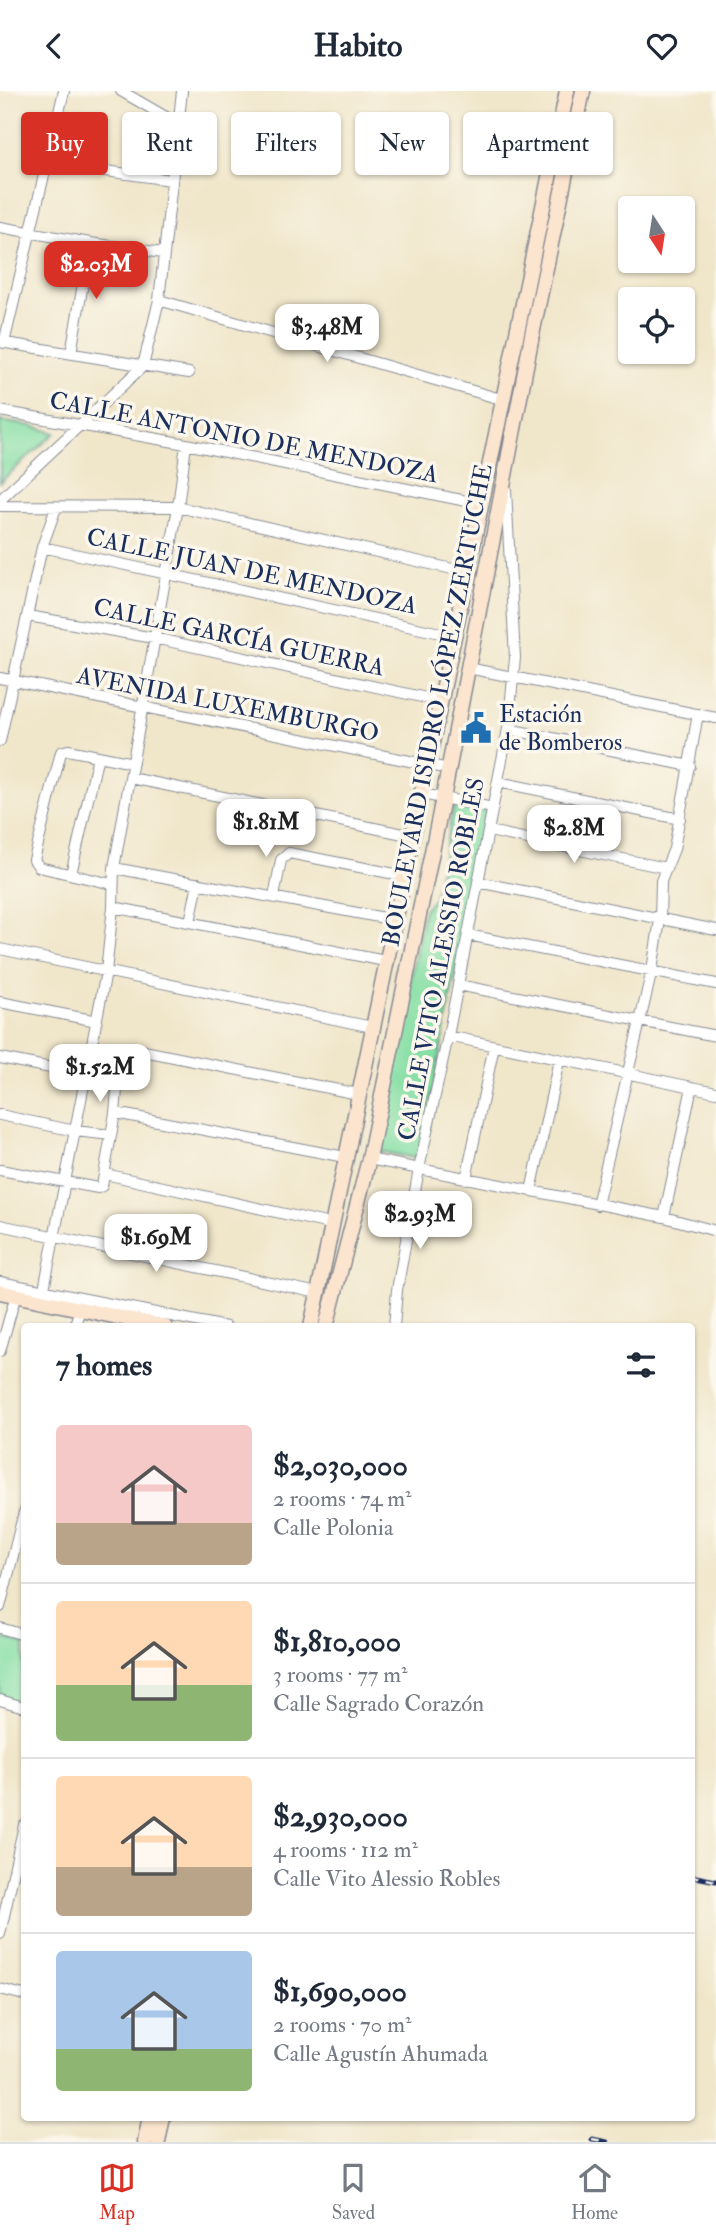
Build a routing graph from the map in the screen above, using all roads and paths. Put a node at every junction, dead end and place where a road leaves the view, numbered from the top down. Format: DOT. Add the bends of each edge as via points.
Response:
graph roads {
  1 [pos="64,91"];
  2 [pos="121,91"];
  3 [pos="182,91"];
  4 [pos="575,92"];
  5 [pos="59,112"];
  6 [pos="157,112"];
  7 [pos="179,112"];
  8 [pos="108,171"];
  9 [pos="45,175"];
  10 [pos="172,175"];
  11 [pos="171,180"];
  12 [pos="0,227"];
  13 [pos="29,232"];
  14 [pos="90,243"];
  15 [pos="536,243"];
  16 [pos="551,247"];
  17 [pos="163,253"];
  18 [pos="159,300"];
  19 [pos="2,343"];
  20 [pos="71,353"];
  21 [pos="143,366"];
  22 [pos="189,373"];
  23 [pos="504,400"];
  24 [pos="0,411"];
  25 [pos="82,425"];
  26 [pos="186,444"];
  27 [pos="506,472"];
  28 [pos="0,500"];
  29 [pos="481,504"];
  30 [pos="0,506"];
  31 [pos="178,507"];
  32 [pos="56,508"];
  33 [pos="42,547"];
  34 [pos="466,572"];
  35 [pos="166,573"];
  36 [pos="28,616"];
  37 [pos="454,636"];
  38 [pos="153,638"];
  39 [pos="468,668"];
  40 [pos="0,678"];
  41 [pos="514,678"];
  42 [pos="12,681"];
  43 [pos="440,701"];
  44 [pos="141,709"];
  45 [pos="698,714"];
  46 [pos="716,718"];
  47 [pos="508,729"];
  48 [pos="0,741"];
  49 [pos="98,756"];
  50 [pos="133,763"];
  51 [pos="427,766"];
  52 [pos="690,766"];
  53 [pos="449,769"];
  54 [pos="131,778"];
  55 [pos="498,782"];
  56 [pos="422,794"];
  57 [pos="443,798"];
  58 [pos="493,808"];
  59 [pos="680,818"];
  60 [pos="489,831"];
  61 [pos="413,836"];
  62 [pos="114,868"];
  63 [pos="666,869"];
  64 [pos="71,874"];
  65 [pos="405,876"];
  66 [pos="478,882"];
  67 [pos="198,883"];
  68 [pos="112,884"];
  69 [pos="274,897"];
  70 [pos="113,907"];
  71 [pos="395,920"];
  72 [pos="660,920"];
  73 [pos="190,922"];
  74 [pos="716,930"];
  75 [pos="468,935"];
  76 [pos="0,949"];
  77 [pos="385,961"];
  78 [pos="652,970"];
  79 [pos="106,972"];
  80 [pos="716,983"];
  81 [pos="458,985"];
  82 [pos="0,1002"];
  83 [pos="97,1021"];
  84 [pos="640,1021"];
  85 [pos="372,1027"];
  86 [pos="448,1036"];
  87 [pos="716,1036"];
  88 [pos="494,1046"];
  89 [pos="0,1058"];
  90 [pos="559,1060"];
  91 [pos="629,1072"];
  92 [pos="85,1075"];
  93 [pos="117,1081"];
  94 [pos="692,1087"];
  95 [pos="716,1092"];
  96 [pos="358,1094"];
  97 [pos="115,1113"];
  98 [pos="0,1115"];
  99 [pos="75,1131"];
  100 [pos="111,1135"];
  101 [pos="345,1157"];
  102 [pos="369,1159"];
  103 [pos="419,1169"];
  104 [pos="0,1170"];
  105 [pos="105,1179"];
  106 [pos="466,1179"];
  107 [pos="65,1183"];
  108 [pos="531,1191"];
  109 [pos="597,1205"];
  110 [pos="664,1217"];
  111 [pos="330,1224"];
  112 [pos="0,1225"];
  113 [pos="716,1231"];
  114 [pos="54,1236"];
  115 [pos="0,1282"];
  116 [pos="44,1289"];
  117 [pos="17,1290"];
  118 [pos="0,1292"];
  119 [pos="318,1293"];
  120 [pos="82,1303"];
  121 [pos="141,1319"];
  122 [pos="75,1323"];
  123 [pos="192,1323"];
  124 [pos="312,1323"];
  125 [pos="327,1323"];
  126 [pos="394,1323"];
  127 [pos="0,1351"];
  128 [pos="21,1524"];
  129 [pos="0,1607"];
  130 [pos="0,1628"];
  131 [pos="21,1634"];
  132 [pos="0,1700"];
  133 [pos="21,1706"];
  134 [pos="21,1839"];
  135 [pos="0,1934"];
  136 [pos="0,1989"];
  137 [pos="21,1994"];
  138 [pos="149,2121"];
  139 [pos="162,2121"];
  140 [pos="145,2142"];
  141 [pos="158,2142"];
  1 -- 5 [label="street"];
  2 -- 6 [label="street"];
  3 -- 7 [label="street"];
  4 -- 15 [label="main road, BOULEVARD ISIDRO LÓPEZ ZERTUCHE"];
  4 -- 16 [label="main road, BOULEVARD ISIDRO LÓPEZ ZERTUCHE"];
  8 -- 11 [label="street"];
  9 -- 13 [label="street"];
  10 -- 11 [label="street"];
  11 -- 17 [label="street"];
  12 -- 13 [label="street"];
  13 -- 14 [label="street"];
  13 -- 19 [label="street"];
  14 -- 17 [label="street"];
  14 -- 20 [label="street"];
  15 -- 16 [label="main road"];
  15 -- 23 [label="main road, BOULEVARD ISIDRO LÓPEZ ZERTUCHE"];
  16 -- 27 [label="main road, BOULEVARD ISIDRO LÓPEZ ZERTUCHE"];
  17 -- 18 [label="street"];
  18 -- 21 [label="street"];
  18 -- 23 [label="street"];
  19 -- 20 [label="street"];
  20 -- 21 [label="street"];
  21 -- 22 [label="street"];
  21 -- 25 [label="street"];
  23 -- 29 [label="main road, BOULEVARD ISIDRO LÓPEZ ZERTUCHE"];
  24 -- 25 [label="street, CALLE ANTONIO DE MENDOZA"];
  25 -- 26 [label="street, CALLE ANTONIO DE MENDOZA"];
  25 -- 28 [label="street"];
  26 -- 29 [label="street, CALLE ANTONIO DE MENDOZA"];
  26 -- 31 [label="street"];
  27 -- 39 [label="main road, BOULEVARD ISIDRO LÓPEZ ZERTUCHE"];
  27 -- 41 [label="street, CALLE VITO ALESSIO ROBLES"];
  29 -- 34 [label="main road, BOULEVARD ISIDRO LÓPEZ ZERTUCHE"];
  30 -- 32 [label="street"];
  31 -- 32 [label="street"];
  31 -- 34 [label="street"];
  31 -- 35 [label="street"];
  32 -- 33 [label="street"];
  33 -- 35 [label="street, CALLE JUAN DE MENDOZA"];
  33 -- 36 [label="street"];
  34 -- 37 [label="main road, BOULEVARD ISIDRO LÓPEZ ZERTUCHE"];
  35 -- 37 [label="street, CALLE JUAN DE MENDOZA"];
  35 -- 38 [label="street"];
  36 -- 38 [label="street, CALLE GARCÍA GUERRA"];
  36 -- 42 [label="street"];
  37 -- 43 [label="main road, BOULEVARD ISIDRO LÓPEZ ZERTUCHE"];
  38 -- 43 [label="street, CALLE GARCÍA GUERRA"];
  38 -- 44 [label="street"];
  39 -- 41 [label="street"];
  39 -- 53 [label="main road, BOULEVARD ISIDRO LÓPEZ ZERTUCHE"];
  40 -- 42 [label="street, AVENIDA LUXEMBURGO"];
  41 -- 45 [label="street"];
  41 -- 47 [label="street, CALLE VITO ALESSIO ROBLES"];
  42 -- 44 [label="street, AVENIDA LUXEMBURGO"];
  42 -- 48 [label="street"];
  43 -- 51 [label="main road, BOULEVARD ISIDRO LÓPEZ ZERTUCHE"];
  44 -- 50 [label="street"];
  44 -- 51 [label="street, AVENIDA LUXEMBURGO"];
  45 -- 46 [label="street"];
  45 -- 52 [label="street"];
  47 -- 52 [label="street"];
  47 -- 55 [label="street, CALLE VITO ALESSIO ROBLES"];
  49 -- 50 [label="street"];
  49 -- 64 [label="street"];
  49 -- 64 [label="street" via="68,750 59,754 34,860 39,867"];
  50 -- 54 [label="street"];
  51 -- 53 [label="street, AVENIDA LUXEMBURGO"];
  51 -- 56 [label="main road, BOULEVARD ISIDRO LÓPEZ ZERTUCHE"];
  52 -- 59 [label="street"];
  53 -- 57 [label="main road, BOULEVARD ISIDRO LÓPEZ ZERTUCHE"];
  54 -- 61 [label="street"];
  54 -- 62 [label="street"];
  55 -- 58 [label="street, CALLE VITO ALESSIO ROBLES"];
  55 -- 59 [label="street"];
  56 -- 57 [label="street"];
  56 -- 61 [label="main road, BOULEVARD ISIDRO LÓPEZ ZERTUCHE"];
  57 -- 58 [label="street"];
  57 -- 102 [label="main road, BOULEVARD ISIDRO LÓPEZ ZERTUCHE"];
  58 -- 60 [label="street, CALLE VITO ALESSIO ROBLES"];
  59 -- 63 [label="street"];
  60 -- 63 [label="street"];
  60 -- 66 [label="street, CALLE VITO ALESSIO ROBLES"];
  61 -- 65 [label="main road, BOULEVARD ISIDRO LÓPEZ ZERTUCHE"];
  62 -- 67 [label="street"];
  62 -- 68 [label="street"];
  63 -- 72 [label="street" via="661,881"];
  64 -- 68 [label="street"];
  65 -- 69 [label="street" via="289,853 281,860"];
  65 -- 71 [label="main road, BOULEVARD ISIDRO LÓPEZ ZERTUCHE"];
  66 -- 72 [label="street"];
  66 -- 75 [label="street, CALLE VITO ALESSIO ROBLES"];
  67 -- 69 [label="street"];
  67 -- 73 [label="street"];
  68 -- 70 [label="street"];
  69 -- 71 [label="street"];
  70 -- 73 [label="street"];
  70 -- 79 [label="street"];
  71 -- 77 [label="main road, BOULEVARD ISIDRO LÓPEZ ZERTUCHE"];
  72 -- 74 [label="street"];
  72 -- 78 [label="street"];
  73 -- 77 [label="street"];
  75 -- 78 [label="street"];
  75 -- 81 [label="street, CALLE VITO ALESSIO ROBLES"];
  76 -- 79 [label="street"];
  77 -- 85 [label="main road, BOULEVARD ISIDRO LÓPEZ ZERTUCHE"];
  78 -- 80 [label="street"];
  78 -- 84 [label="street"];
  79 -- 83 [label="street"];
  79 -- 85 [label="street"];
  81 -- 84 [label="street"];
  81 -- 86 [label="street, CALLE VITO ALESSIO ROBLES"];
  82 -- 83 [label="street"];
  83 -- 92 [label="street"];
  84 -- 87 [label="street"];
  84 -- 91 [label="street"];
  85 -- 96 [label="main road, BOULEVARD ISIDRO LÓPEZ ZERTUCHE"];
  86 -- 88 [label="street"];
  86 -- 103 [label="street, CALLE VITO ALESSIO ROBLES"];
  88 -- 90 [label="street"];
  88 -- 106 [label="street"];
  89 -- 92 [label="street"];
  90 -- 91 [label="street"];
  90 -- 108 [label="street"];
  91 -- 94 [label="street"];
  91 -- 109 [label="street"];
  92 -- 93 [label="street"];
  92 -- 99 [label="street"];
  93 -- 96 [label="street" via="120,1055 129,1048"];
  93 -- 97 [label="street"];
  94 -- 95 [label="street"];
  94 -- 110 [label="street"];
  96 -- 101 [label="main road, BOULEVARD ISIDRO LÓPEZ ZERTUCHE"];
  97 -- 100 [label="street"];
  97 -- 101 [label="street"];
  98 -- 99 [label="street"];
  99 -- 100 [label="street"];
  99 -- 107 [label="street"];
  100 -- 105 [label="street"];
  101 -- 111 [label="main road, BOULEVARD ISIDRO LÓPEZ ZERTUCHE"];
  102 -- 103 [label="street"];
  102 -- 125 [label="main road, BOULEVARD ISIDRO LÓPEZ ZERTUCHE"];
  103 -- 106 [label="street"];
  103 -- 126 [label="street, CALLE VITO ALESSIO ROBLES"];
  104 -- 107 [label="street"];
  105 -- 107 [label="street" via="98,1188"];
  105 -- 111 [label="street"];
  106 -- 108 [label="street"];
  107 -- 114 [label="street"];
  108 -- 109 [label="street"];
  109 -- 110 [label="street"];
  110 -- 113 [label="street"];
  111 -- 119 [label="main road, BOULEVARD ISIDRO LÓPEZ ZERTUCHE"];
  112 -- 114 [label="street"];
  114 -- 116 [label="street"];
  114 -- 119 [label="street"];
  115 -- 117 [label="street"];
  116 -- 117 [label="street"];
  116 -- 120 [label="street"];
  117 -- 118 [label="main road"];
  117 -- 120 [label="main road"];
  117 -- 127 [label="street"];
  119 -- 124 [label="main road, BOULEVARD ISIDRO LÓPEZ ZERTUCHE"];
  120 -- 121 [label="main road"];
  120 -- 122 [label="street"];
  121 -- 123 [label="street"];
  128 -- 129 [label="street"];
  130 -- 131 [label="street"];
  132 -- 133 [label="street"];
  134 -- 135 [label="street"];
  136 -- 137 [label="street"];
  138 -- 140 [label="main road"];
  139 -- 141 [label="main road"];
}
